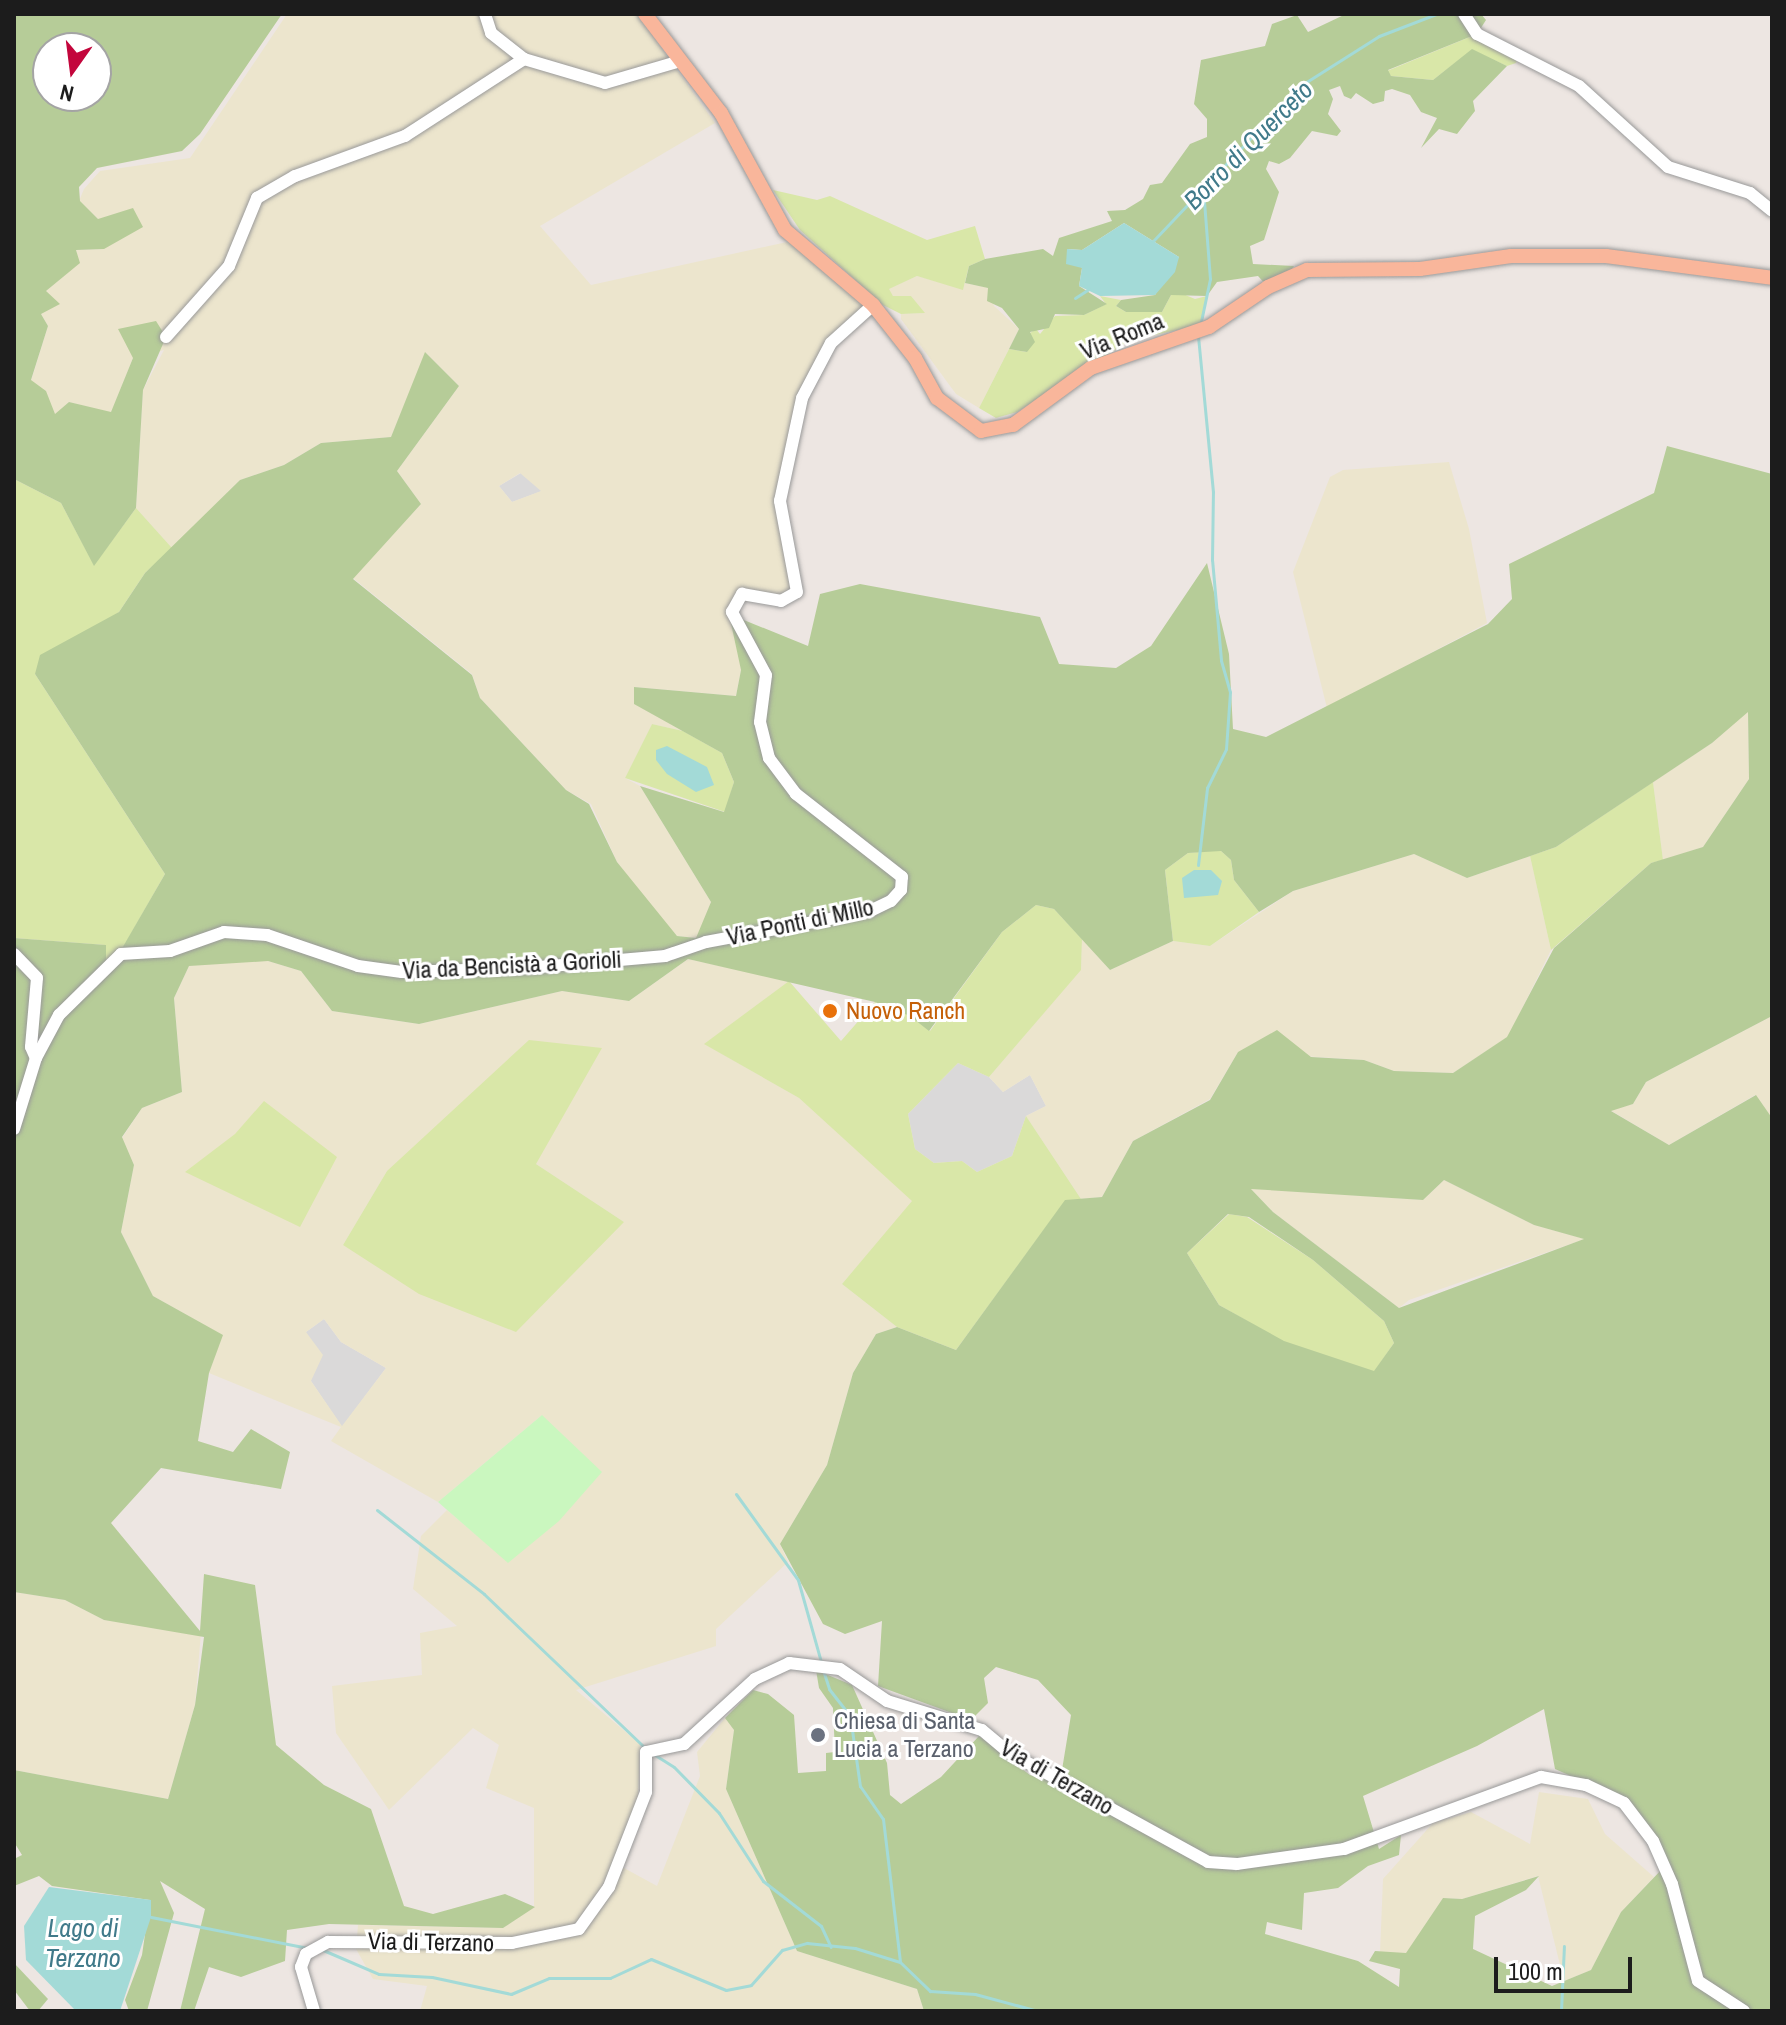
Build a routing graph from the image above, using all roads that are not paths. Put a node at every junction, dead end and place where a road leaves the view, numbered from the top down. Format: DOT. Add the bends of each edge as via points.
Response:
graph roads {
  1 [pos="485,14"];
  2 [pos="645,14"];
  3 [pos="1464,14"];
  4 [pos="524,59"];
  5 [pos="677,62"];
  6 [pos="1772,211"];
  7 [pos="1772,278"];
  8 [pos="873,305"];
  9 [pos="166,337"];
  10 [pos="14,954"];
  11 [pos="665,956"];
  12 [pos="36,1058"];
  13 [pos="14,1129"];
  14 [pos="314,2011"];
  15 [pos="1744,2011"];
  1 -- 4 [label="street" via="491,33"];
  2 -- 5 [label="main road, Via Roma"];
  3 -- 6 [label="street" via="1477,34 1579,86 1668,167 1750,193"];
  4 -- 5 [label="street" via="605,83"];
  4 -- 9 [label="street" via="405,136 295,176 257,198 229,266"];
  5 -- 8 [label="main road, Via Roma" via="721,113 785,230"];
  7 -- 8 [label="main road, Via Roma" via="1606,256 1511,256 1420,269 1337,267 1287,276 1209,327 1091,368 1013,425 981,431 937,398 915,358"];
  8 -- 11 [label="street, Via Ponti di Millo" via="831,343 802,398 780,501 797,592 781,601 742,594 732,612 756,648 766,675 760,722 769,758 796,794 890,865 902,877 901,890 868,912 706,942"];
  10 -- 12 [label="street, Via da Bencistà a Gorioli" via="37,978 31,1047"];
  11 -- 12 [label="street, Via da Bencistà a Gorioli" via="402,972 358,966 297,942 224,932 170,951 114,957 59,1015"];
  12 -- 13 [label="street, Via da Bencistà a Gorioli"];
  14 -- 15 [label="street, Via di Terzano" via="301,1967 306,1954 328,1942 512,1943 579,1929 609,1887 646,1792 646,1752 684,1744 755,1679 789,1663 840,1669 887,1701 982,1730 1008,1752 1208,1862 1237,1864 1344,1849 1541,1777 1586,1785 1624,1803 1653,1841 1672,1884 1698,1981"];
}
